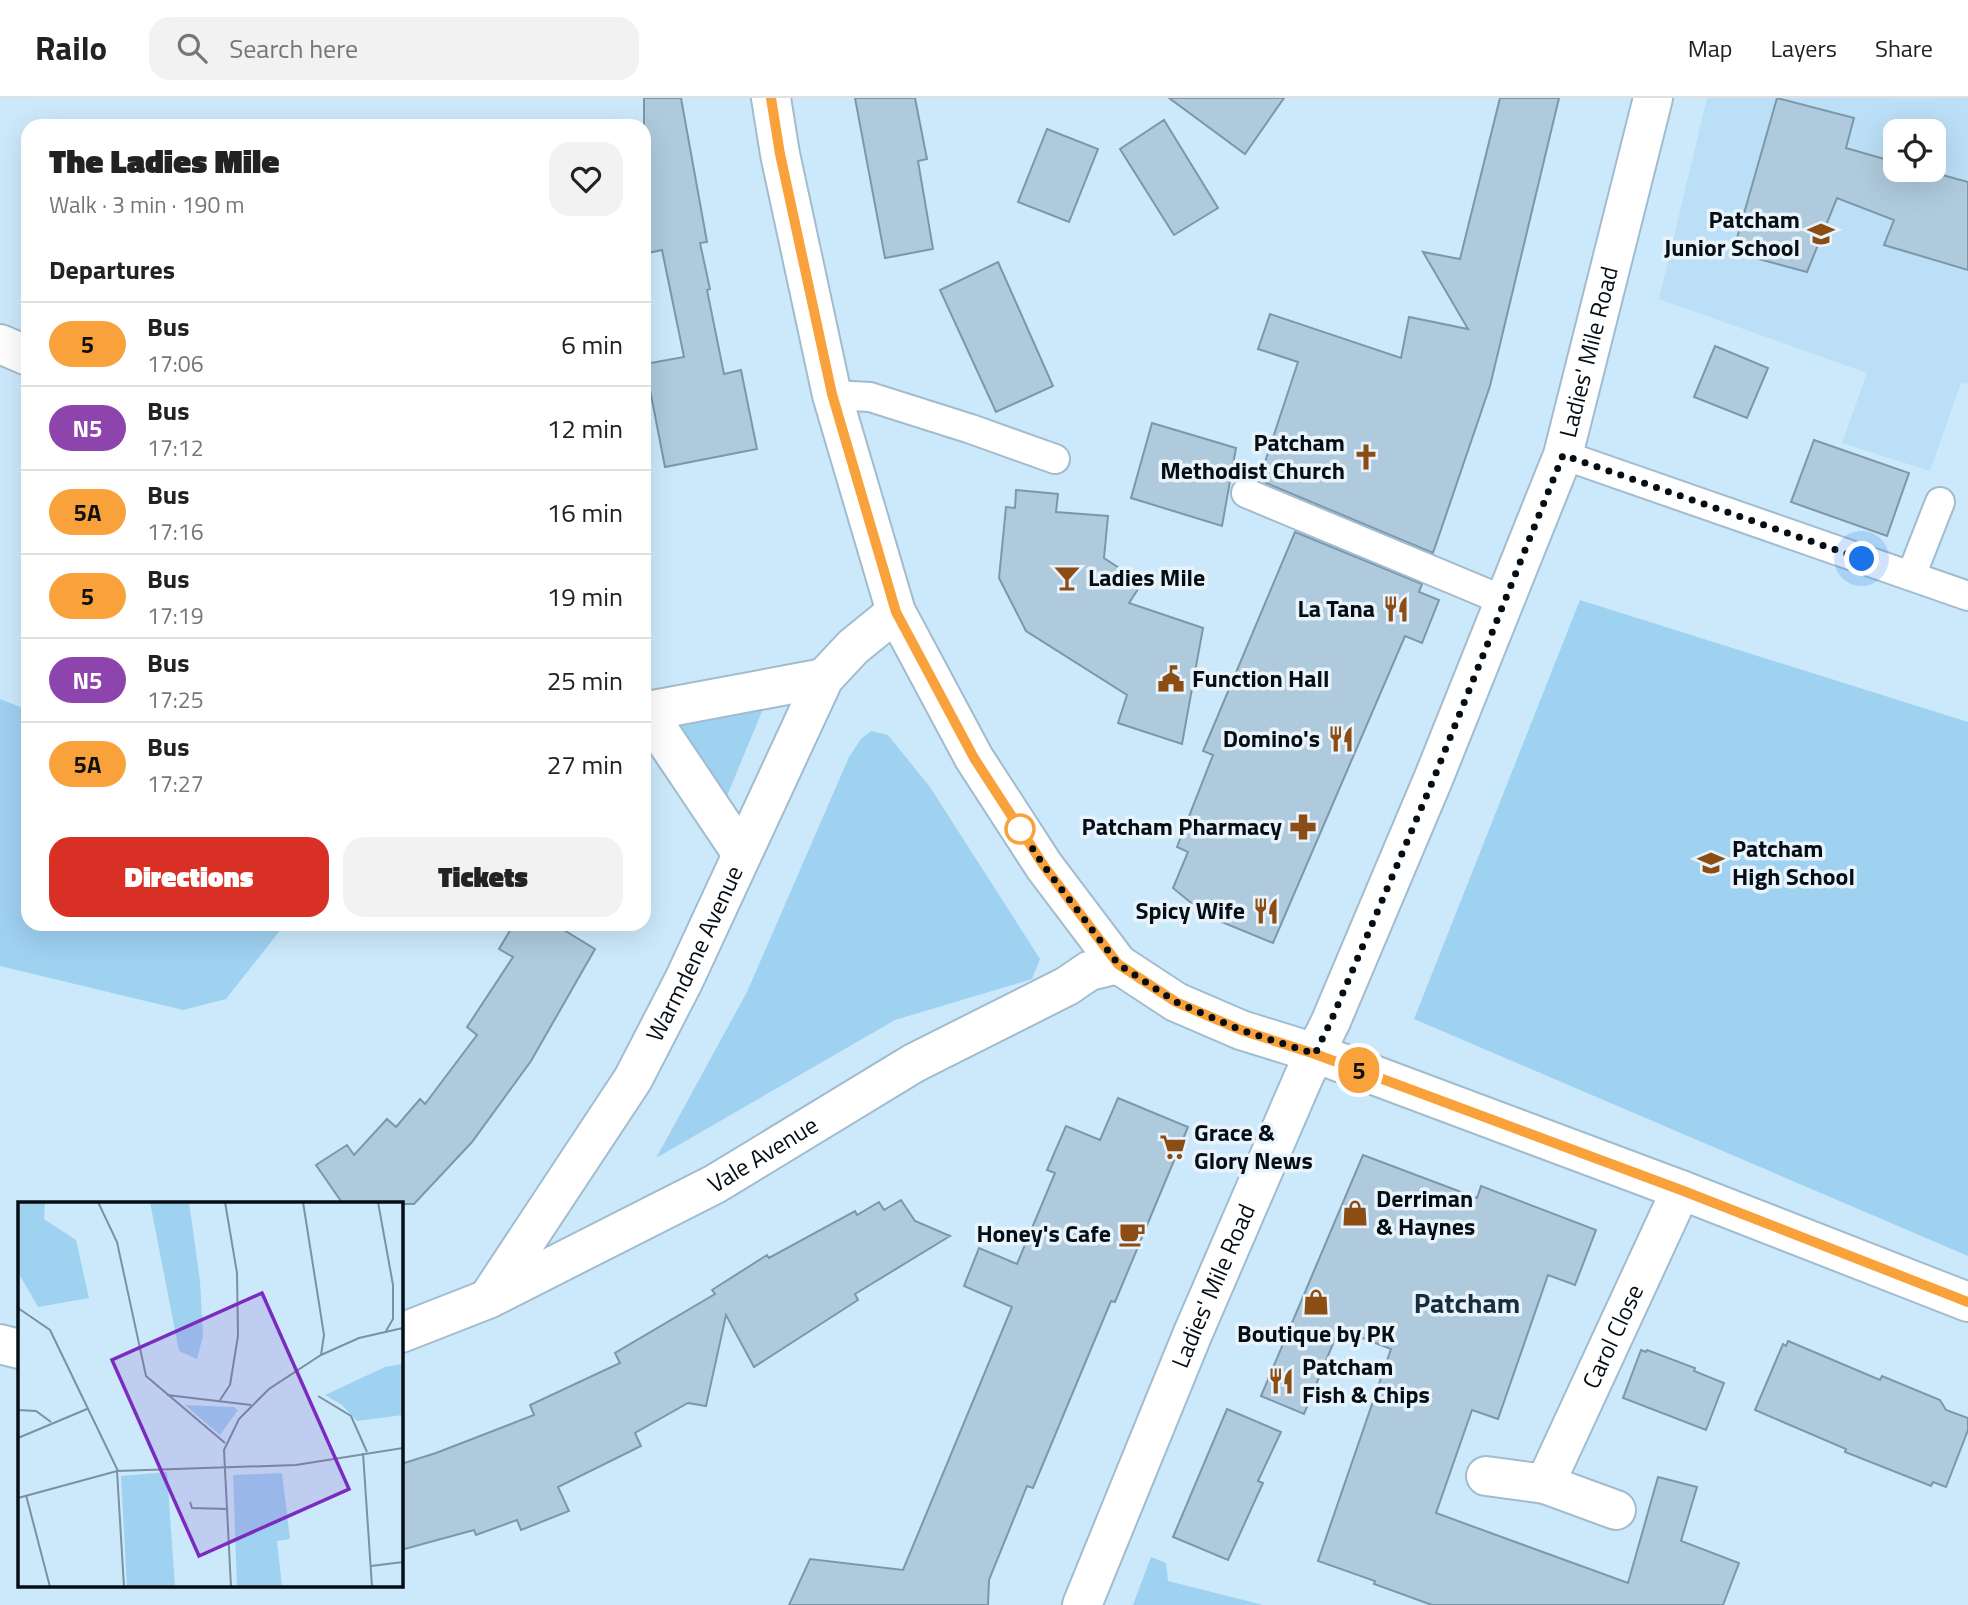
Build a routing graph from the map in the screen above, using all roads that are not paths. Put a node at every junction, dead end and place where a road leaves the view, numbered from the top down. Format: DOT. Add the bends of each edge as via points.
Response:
graph roads {
  1 [pos="771,98"];
  2 [pos="1653,98"];
  3 [pos="0,344"];
  4 [pos="21,353"];
  5 [pos="832,394"];
  6 [pos="1563,455"];
  7 [pos="1055,459"];
  8 [pos="1246,493"];
  9 [pos="1940,502"];
  10 [pos="1911,576"];
  11 [pos="1968,596"];
  12 [pos="1505,601"];
  13 [pos="896,612"];
  14 [pos="824,678"];
  15 [pos="651,708"];
  16 [pos="651,717"];
  17 [pos="742,854"];
  18 [pos="1118,964"];
  19 [pos="1315,1054"];
  20 [pos="1681,1190"];
  21 [pos="488,1298"];
  22 [pos="1968,1302"];
  23 [pos="402,1333"];
  24 [pos="0,1345"];
  25 [pos="18,1349"];
  26 [pos="1486,1476"];
  27 [pos="1545,1484"];
  28 [pos="1616,1510"];
  29 [pos="1082,1605"];
  1 -- 5 [label="street"];
  2 -- 6 [label="street, Ladies' Mile Road"];
  3 -- 4 [label="street"];
  5 -- 7 [label="lane" via="870,397"];
  5 -- 13 [label="street"];
  6 -- 10 [label="lane"];
  6 -- 12 [label="street, Ladies' Mile Road"];
  8 -- 12 [label="lane"];
  9 -- 10 [label="lane"];
  10 -- 11 [label="lane"];
  12 -- 19 [label="street, Ladies' Mile Road"];
  13 -- 14 [label="street, Warmdene Avenue"];
  13 -- 18 [label="street" via="974,758 1044,866"];
  14 -- 15 [label="street"];
  14 -- 17 [label="street, Warmdene Avenue"];
  16 -- 17 [label="street"];
  17 -- 21 [label="street, Warmdene Avenue" via="633,1080"];
  18 -- 19 [label="street" via="1176,1002"];
  18 -- 21 [label="street, Vale Avenue" via="1089,971 914,1063 715,1184"];
  19 -- 20 [label="street"];
  19 -- 29 [label="street, Ladies' Mile Road" via="1193,1333"];
  20 -- 22 [label="street"];
  20 -- 27 [label="street, Carol Close"];
  21 -- 23 [label="street, Vale Avenue"];
  24 -- 25 [label="street"];
  26 -- 27 [label="street"];
  27 -- 28 [label="street"];
}
